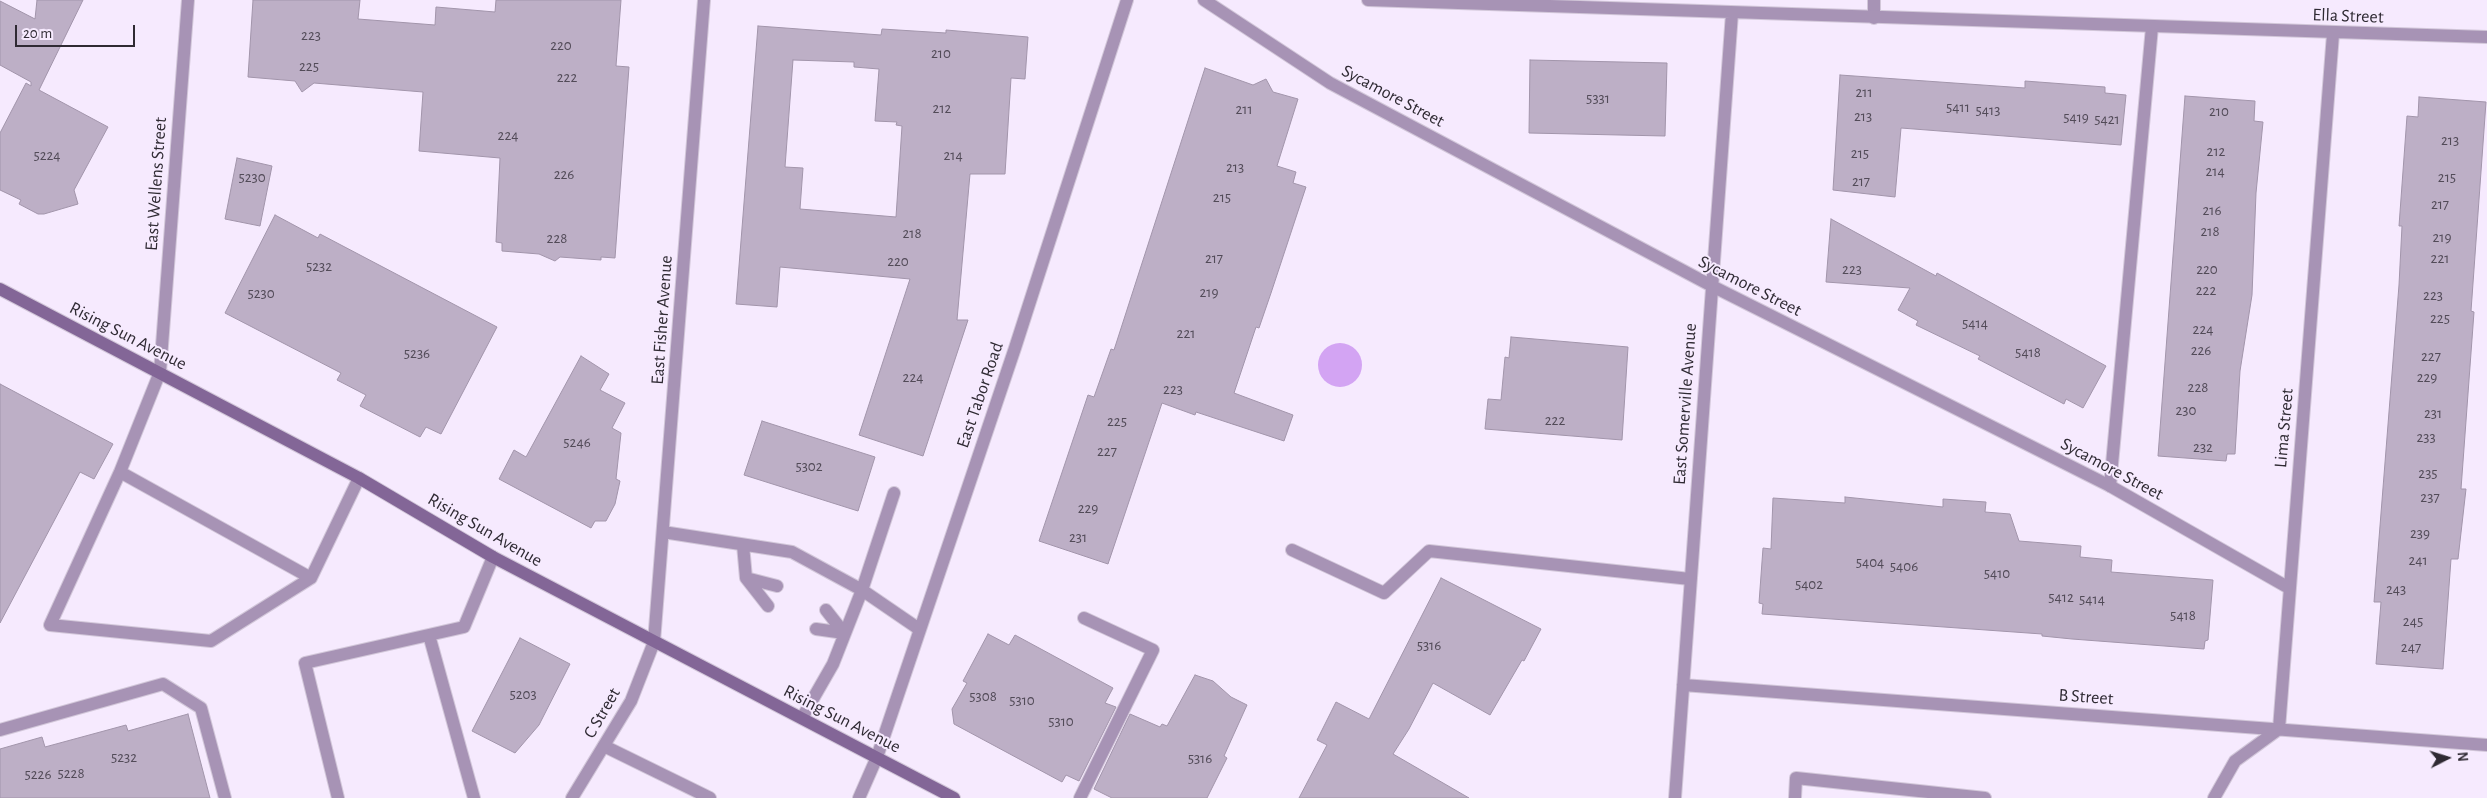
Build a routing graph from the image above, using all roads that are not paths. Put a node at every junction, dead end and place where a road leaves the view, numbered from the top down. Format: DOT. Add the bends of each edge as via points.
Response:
graph roads {
  1 [pos="188,0"];
  2 [pos="704,0"];
  3 [pos="1127,0"];
  4 [pos="1204,0"];
  5 [pos="1368,0"];
  6 [pos="1874,0"];
  7 [pos="1732,13"];
  8 [pos="1874,18"];
  9 [pos="2152,27"];
  10 [pos="2333,34"];
  11 [pos="2487,37"];
  12 [pos="1712,286"];
  13 [pos="0,289"];
  14 [pos="160,372"];
  15 [pos="120,472"];
  16 [pos="359,478"];
  17 [pos="2110,486"];
  18 [pos="894,493"];
  19 [pos="663,532"];
  20 [pos="743,544"];
  21 [pos="1292,550"];
  22 [pos="493,557"];
  23 [pos="311,578"];
  24 [pos="746,578"];
  25 [pos="1690,578"];
  26 [pos="777,586"];
  27 [pos="2289,588"];
  28 [pos="862,590"];
  29 [pos="768,606"];
  30 [pos="826,610"];
  31 [pos="1084,618"];
  32 [pos="816,629"];
  33 [pos="919,630"];
  34 [pos="844,633"];
  35 [pos="429,635"];
  36 [pos="654,642"];
  37 [pos="1683,685"];
  38 [pos="802,718"];
  39 [pos="2279,729"];
  40 [pos="0,730"];
  41 [pos="2487,745"];
  42 [pos="604,746"];
  43 [pos="877,757"];
  44 [pos="225,798"];
  45 [pos="338,798"];
  46 [pos="474,798"];
  47 [pos="572,798"];
  48 [pos="710,798"];
  49 [pos="859,798"];
  50 [pos="954,798"];
  51 [pos="1080,798"];
  52 [pos="1675,798"];
  53 [pos="1795,798"];
  54 [pos="1985,798"];
  55 [pos="2214,798"];
  1 -- 14 [label="street, East Wellens Street"];
  2 -- 19 [label="street, East Fisher Avenue"];
  3 -- 33 [label="street, East Tabor Road" via="1015,348"];
  4 -- 12 [label="street, Sycamore Street" via="1330,83"];
  5 -- 7 [label="street, Ella Street"];
  6 -- 8 [label="street"];
  7 -- 8 [label="street, Ella Street"];
  7 -- 12 [label="street, East Somerville Avenue"];
  8 -- 9 [label="street, Ella Street"];
  9 -- 10 [label="street, Ella Street"];
  9 -- 17 [label="street"];
  10 -- 11 [label="street, Ella Street"];
  10 -- 27 [label="street, Lima Street"];
  12 -- 17 [label="street, Sycamore Street"];
  12 -- 25 [label="street, East Somerville Avenue"];
  13 -- 14 [label="main road, Rising Sun Avenue"];
  14 -- 15 [label="street, East Wellens Street"];
  14 -- 16 [label="main road, Rising Sun Avenue"];
  15 -- 23 [label="street"];
  15 -- 23 [label="street, East Wellens Street" via="50,625 211,641"];
  16 -- 22 [label="main road, Rising Sun Avenue"];
  16 -- 23 [label="street"];
  17 -- 27 [label="street, Sycamore Street"];
  18 -- 28 [label="street"];
  19 -- 20 [label="street"];
  19 -- 36 [label="street, East Fisher Avenue"];
  20 -- 24 [label="street"];
  20 -- 28 [label="street" via="792,552"];
  21 -- 25 [label="street" via="1384,594 1429,551"];
  22 -- 35 [label="street" via="464,627"];
  22 -- 36 [label="main road, Rising Sun Avenue"];
  24 -- 26 [label="street"];
  24 -- 29 [label="street"];
  25 -- 37 [label="street, East Somerville Avenue"];
  27 -- 39 [label="street, Lima Street"];
  28 -- 33 [label="street"];
  28 -- 34 [label="street"];
  30 -- 34 [label="street"];
  31 -- 51 [label="street" via="1153,650"];
  32 -- 34 [label="street"];
  33 -- 43 [label="street, East Tabor Road"];
  34 -- 38 [label="street" via="833,664"];
  35 -- 45 [label="street" via="304,663"];
  35 -- 46 [label="street"];
  36 -- 38 [label="main road, Rising Sun Avenue"];
  36 -- 42 [label="street, C Street" via="631,700"];
  37 -- 39 [label="street, B Street"];
  37 -- 52 [label="street, East Somerville Avenue"];
  38 -- 43 [label="main road, Rising Sun Avenue"];
  39 -- 41 [label="street, B Street"];
  39 -- 55 [label="street" via="2235,761"];
  40 -- 44 [label="street" via="163,684 201,708"];
  42 -- 47 [label="street, C Street"];
  42 -- 48 [label="street"];
  43 -- 49 [label="street, East Tabor Road"];
  43 -- 50 [label="main road, Rising Sun Avenue"];
  53 -- 54 [label="street" via="1796,778"];
}
